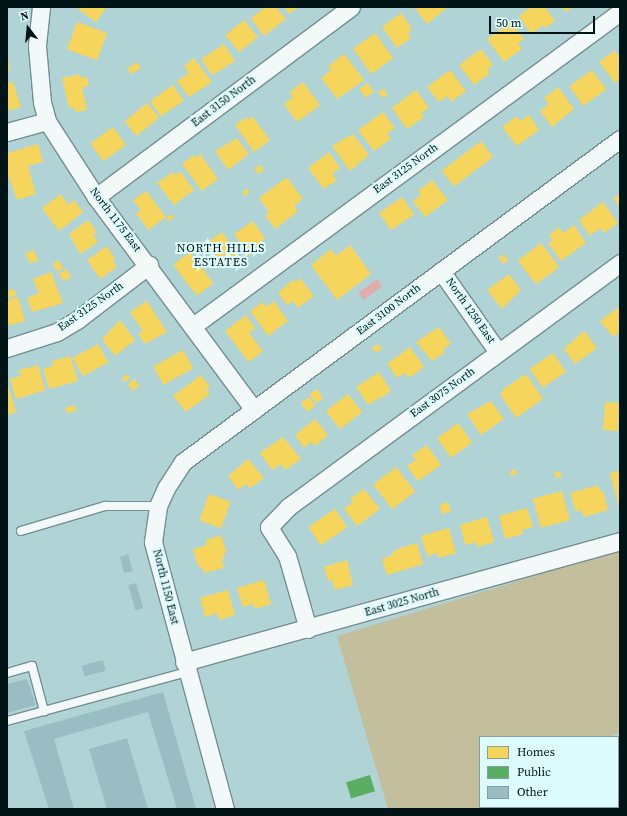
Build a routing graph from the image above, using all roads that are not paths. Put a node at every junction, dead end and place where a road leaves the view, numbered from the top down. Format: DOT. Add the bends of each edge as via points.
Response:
graph roads {
  1 [pos="41,7"];
  2 [pos="351,7"];
  3 [pos="620,12"];
  4 [pos="47,121"];
  5 [pos="7,132"];
  6 [pos="620,139"];
  7 [pos="96,197"];
  8 [pos="620,263"];
  9 [pos="149,265"];
  10 [pos="442,270"];
  11 [pos="193,326"];
  12 [pos="7,348"];
  13 [pos="498,352"];
  14 [pos="254,410"];
  15 [pos="166,488"];
  16 [pos="158,506"];
  17 [pos="21,531"];
  18 [pos="620,541"];
  19 [pos="308,630"];
  20 [pos="185,667"];
  21 [pos="7,673"];
  22 [pos="44,711"];
  23 [pos="7,721"];
  24 [pos="225,809"];
  1 -- 4 [label="street, North 1175 East" via="37,46 42,102"];
  2 -- 7 [label="street, East 3150 North"];
  3 -- 11 [label="street, East 3125 North"];
  4 -- 5 [label="street"];
  4 -- 7 [label="street, North 1175 East"];
  6 -- 10 [label="street, East 3100 North"];
  7 -- 9 [label="street, North 1175 East"];
  8 -- 13 [label="street, East 3075 North"];
  9 -- 11 [label="street, North 1175 East"];
  9 -- 12 [label="street, East 3125 North" via="57,332"];
  10 -- 13 [label="street, North 1250 East"];
  10 -- 14 [label="street, East 3100 North"];
  11 -- 14 [label="street, North 1175 East"];
  13 -- 19 [label="street, East 3075 North" via="288,507 269,528 286,556"];
  14 -- 15 [label="street, East 3100 North" via="183,462"];
  15 -- 16 [label="street, North 1150 East"];
  16 -- 17 [label="lane" via="105,506"];
  16 -- 20 [label="street, North 1150 East" via="153,542"];
  18 -- 19 [label="street, East 3025 North"];
  19 -- 20 [label="street, East 3025 North"];
  20 -- 22 [label="lane"];
  20 -- 24 [label="street, North 1150 East"];
  21 -- 22 [label="lane" via="32,666"];
  22 -- 23 [label="lane"];
}
